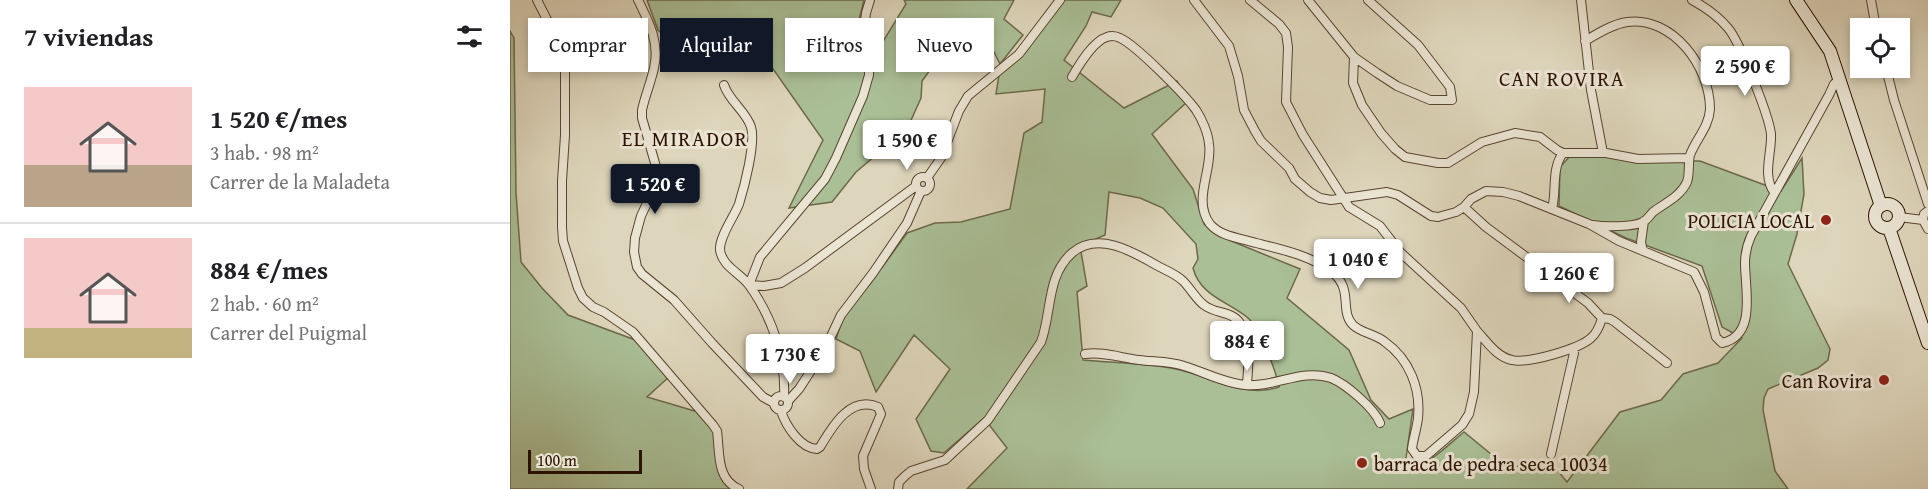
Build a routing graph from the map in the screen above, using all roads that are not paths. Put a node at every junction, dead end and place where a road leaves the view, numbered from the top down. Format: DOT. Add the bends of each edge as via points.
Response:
graph roads {
  1 [pos="537,0"];
  2 [pos="638,0"];
  3 [pos="870,0"];
  4 [pos="1060,0"];
  5 [pos="1194,0"];
  6 [pos="1250,0"];
  7 [pos="1308,0"];
  8 [pos="1368,0"];
  9 [pos="1581,0"];
  10 [pos="1692,0"];
  11 [pos="1797,0"];
  12 [pos="1871,0"];
  13 [pos="1874,18"];
  14 [pos="1585,41"];
  15 [pos="1354,57"];
  16 [pos="1072,77"];
  17 [pos="1840,78"];
  18 [pos="1888,78"];
  19 [pos="724,85"];
  20 [pos="1845,91"];
  21 [pos="1829,95"];
  22 [pos="1563,153"];
  23 [pos="1603,153"];
  24 [pos="1689,158"];
  25 [pos="919,189"];
  26 [pos="1774,192"];
  27 [pos="1343,199"];
  28 [pos="1928,204"];
  29 [pos="1881,206"];
  30 [pos="1464,207"];
  31 [pos="1552,209"];
  32 [pos="1928,211"];
  33 [pos="1899,217"];
  34 [pos="1923,220"];
  35 [pos="1644,221"];
  36 [pos="1589,224"];
  37 [pos="1889,228"];
  38 [pos="1928,229"];
  39 [pos="1643,251"];
  40 [pos="749,285"];
  41 [pos="1602,318"];
  42 [pos="1477,331"];
  43 [pos="1928,343"];
  44 [pos="1573,348"];
  45 [pos="1085,354"];
  46 [pos="1667,363"];
  47 [pos="1247,385"];
  48 [pos="786,399"];
  49 [pos="774,403"];
  50 [pos="781,411"];
  51 [pos="1380,423"];
  52 [pos="1551,454"];
  53 [pos="739,489"];
  54 [pos="871,489"];
  55 [pos="898,489"];
  1 -- 53 [label="street" via="565,55 562,227 578,288 593,307 633,332 713,425 723,475 731,486"];
  2 -- 49 [label="street" via="656,44 642,118 657,170 655,186 635,238 637,267 674,300 763,397"];
  3 -- 40 [label="street" via="864,28 869,75 836,158 825,179 760,257"];
  4 -- 25 [label="street" via="1019,54 968,96 941,158 927,178 929,187"];
  5 -- 27 [label="street" via="1229,46 1244,110 1261,141 1310,192 1320,198"];
  6 -- 27 [label="street" via="1286,33 1286,102"];
  7 -- 15 [label="street"];
  8 -- 15 [label="street" via="1418,45 1450,87 1452,100 1430,100 1397,86"];
  9 -- 14 [label="street"];
  10 -- 26 [label="street" via="1729,28 1745,60 1769,123 1769,178"];
  11 -- 17 [label="street" via="1827,46"];
  12 -- 13 [label="street"];
  14 -- 23 [label="street"];
  14 -- 24 [label="street" via="1620,24 1636,22 1668,31 1688,48 1700,68 1710,109 1704,131"];
  15 -- 22 [label="street" via="1353,83 1362,105 1381,133 1405,157 1448,163 1482,142 1515,133 1540,137"];
  16 -- 42 [label="street" via="1098,42 1117,36 1131,44 1177,89 1196,111 1209,145 1203,201 1211,224 1234,238 1319,264 1343,283 1352,324 1387,343 1411,373 1418,405 1412,449 1417,456 1428,454 1469,414"];
  17 -- 20 [label="street"];
  17 -- 21 [label="street"];
  18 -- 28 [label="street"];
  19 -- 40 [label="street" via="746,116 752,134 739,204 720,249 726,263"];
  20 -- 21 [label="street"];
  20 -- 29 [label="street"];
  21 -- 26 [label="street"];
  22 -- 23 [label="street"];
  22 -- 31 [label="street" via="1555,172"];
  23 -- 24 [label="street" via="1638,159"];
  24 -- 35 [label="street" via="1690,170 1681,192"];
  25 -- 40 [label="street" via="781,283"];
  25 -- 48 [label="street" via="907,223 841,315 799,389"];
  26 -- 39 [label="street" via="1746,250 1747,307 1743,326 1734,339 1722,343 1716,337 1704,292 1694,272"];
  27 -- 30 [label="street" via="1393,193 1438,218"];
  27 -- 42 [label="street" via="1348,207 1380,226 1400,252 1461,308"];
  29 -- 33 [label="street" via="1896,208"];
  29 -- 37 [label="street" via="1875,219 1879,226"];
  30 -- 31 [label="street" via="1486,191 1494,191"];
  30 -- 41 [label="street" via="1574,291"];
  31 -- 36 [label="street"];
  32 -- 34 [label="street"];
  33 -- 34 [label="street"];
  33 -- 37 [label="street"];
  34 -- 38 [label="street"];
  35 -- 36 [label="street"];
  35 -- 39 [label="street"];
  36 -- 39 [label="street"];
  37 -- 43 [label="street"];
  40 -- 48 [label="street" via="772,325"];
  41 -- 44 [label="street" via="1595,335"];
  41 -- 46 [label="street" via="1615,322"];
  42 -- 44 [label="street" via="1502,356 1514,361"];
  44 -- 52 [label="street"];
  45 -- 47 [label="street" via="1167,362"];
  47 -- 51 [label="street" via="1322,375 1341,384 1368,406"];
  47 -- 55 [label="street" via="1246,338 1236,318 1205,306 1181,280 1122,246 1092,244 1072,253 1060,267 1041,342 988,420 945,460 911,471 899,482"];
  48 -- 49 [label="street" via="777,397"];
  48 -- 50 [label="street" via="788,407"];
  49 -- 50 [label="street"];
  50 -- 54 [label="street" via="784,421 806,447 817,449 840,417 852,408 872,404 879,407 881,414 862,462"];
}
